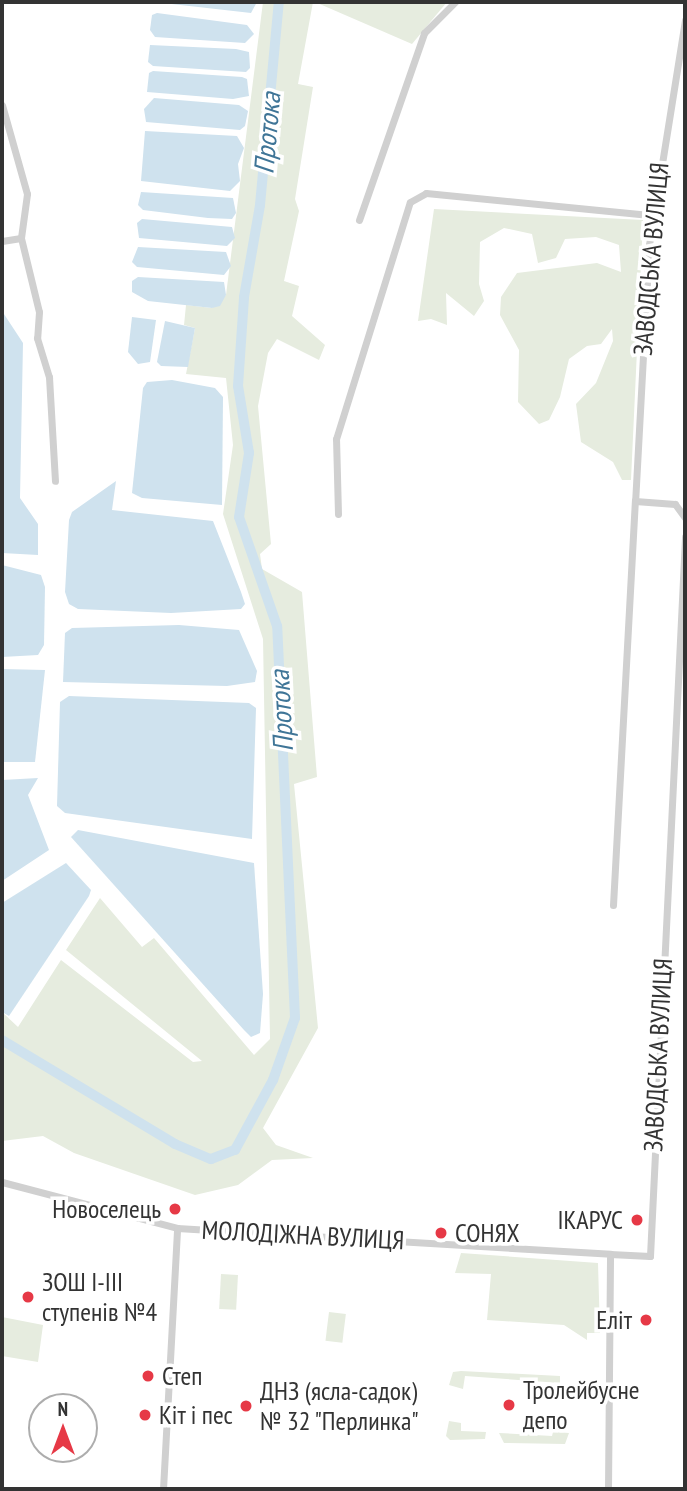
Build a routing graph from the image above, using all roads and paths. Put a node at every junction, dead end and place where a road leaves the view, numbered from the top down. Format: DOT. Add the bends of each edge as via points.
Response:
graph roads {
  1 [pos="455,2"];
  2 [pos="685,20"];
  3 [pos="2,105"];
  4 [pos="652,215"];
  5 [pos="359,220"];
  6 [pos="21,238"];
  7 [pos="2,241"];
  8 [pos="55,481"];
  9 [pos="635,501"];
  10 [pos="338,514"];
  11 [pos="685,518"];
  12 [pos="685,537"];
  13 [pos="613,905"];
  14 [pos="2,1182"];
  15 [pos="177,1228"];
  16 [pos="610,1254"];
  17 [pos="163,1489"];
  18 [pos="608,1489"];
  1 -- 5 [label="street" via="424,33"];
  2 -- 4 [label="street, ЗАВОДСЬКА ВУЛИЦЯ"];
  3 -- 6 [label="street" via="27,194"];
  4 -- 9 [label="street, ЗАВОДСЬКА ВУЛИЦЯ"];
  4 -- 10 [label="street" via="426,193 410,202 336,439"];
  6 -- 7 [label="street"];
  6 -- 8 [label="street" via="39,312 37,338 49,377"];
  9 -- 11 [label="street" via="675,504"];
  9 -- 13 [label="street, ЗАВОДСЬКА ВУЛИЦЯ"];
  12 -- 16 [label="street, ЗАВОДСЬКА ВУЛИЦЯ" via="650,1256"];
  14 -- 15 [label="street, МОЛОДІЖНА ВУЛИЦЯ"];
  15 -- 16 [label="street, МОЛОДІЖНА ВУЛИЦЯ"];
  15 -- 17 [label="street"];
  16 -- 18 [label="street"];
}
